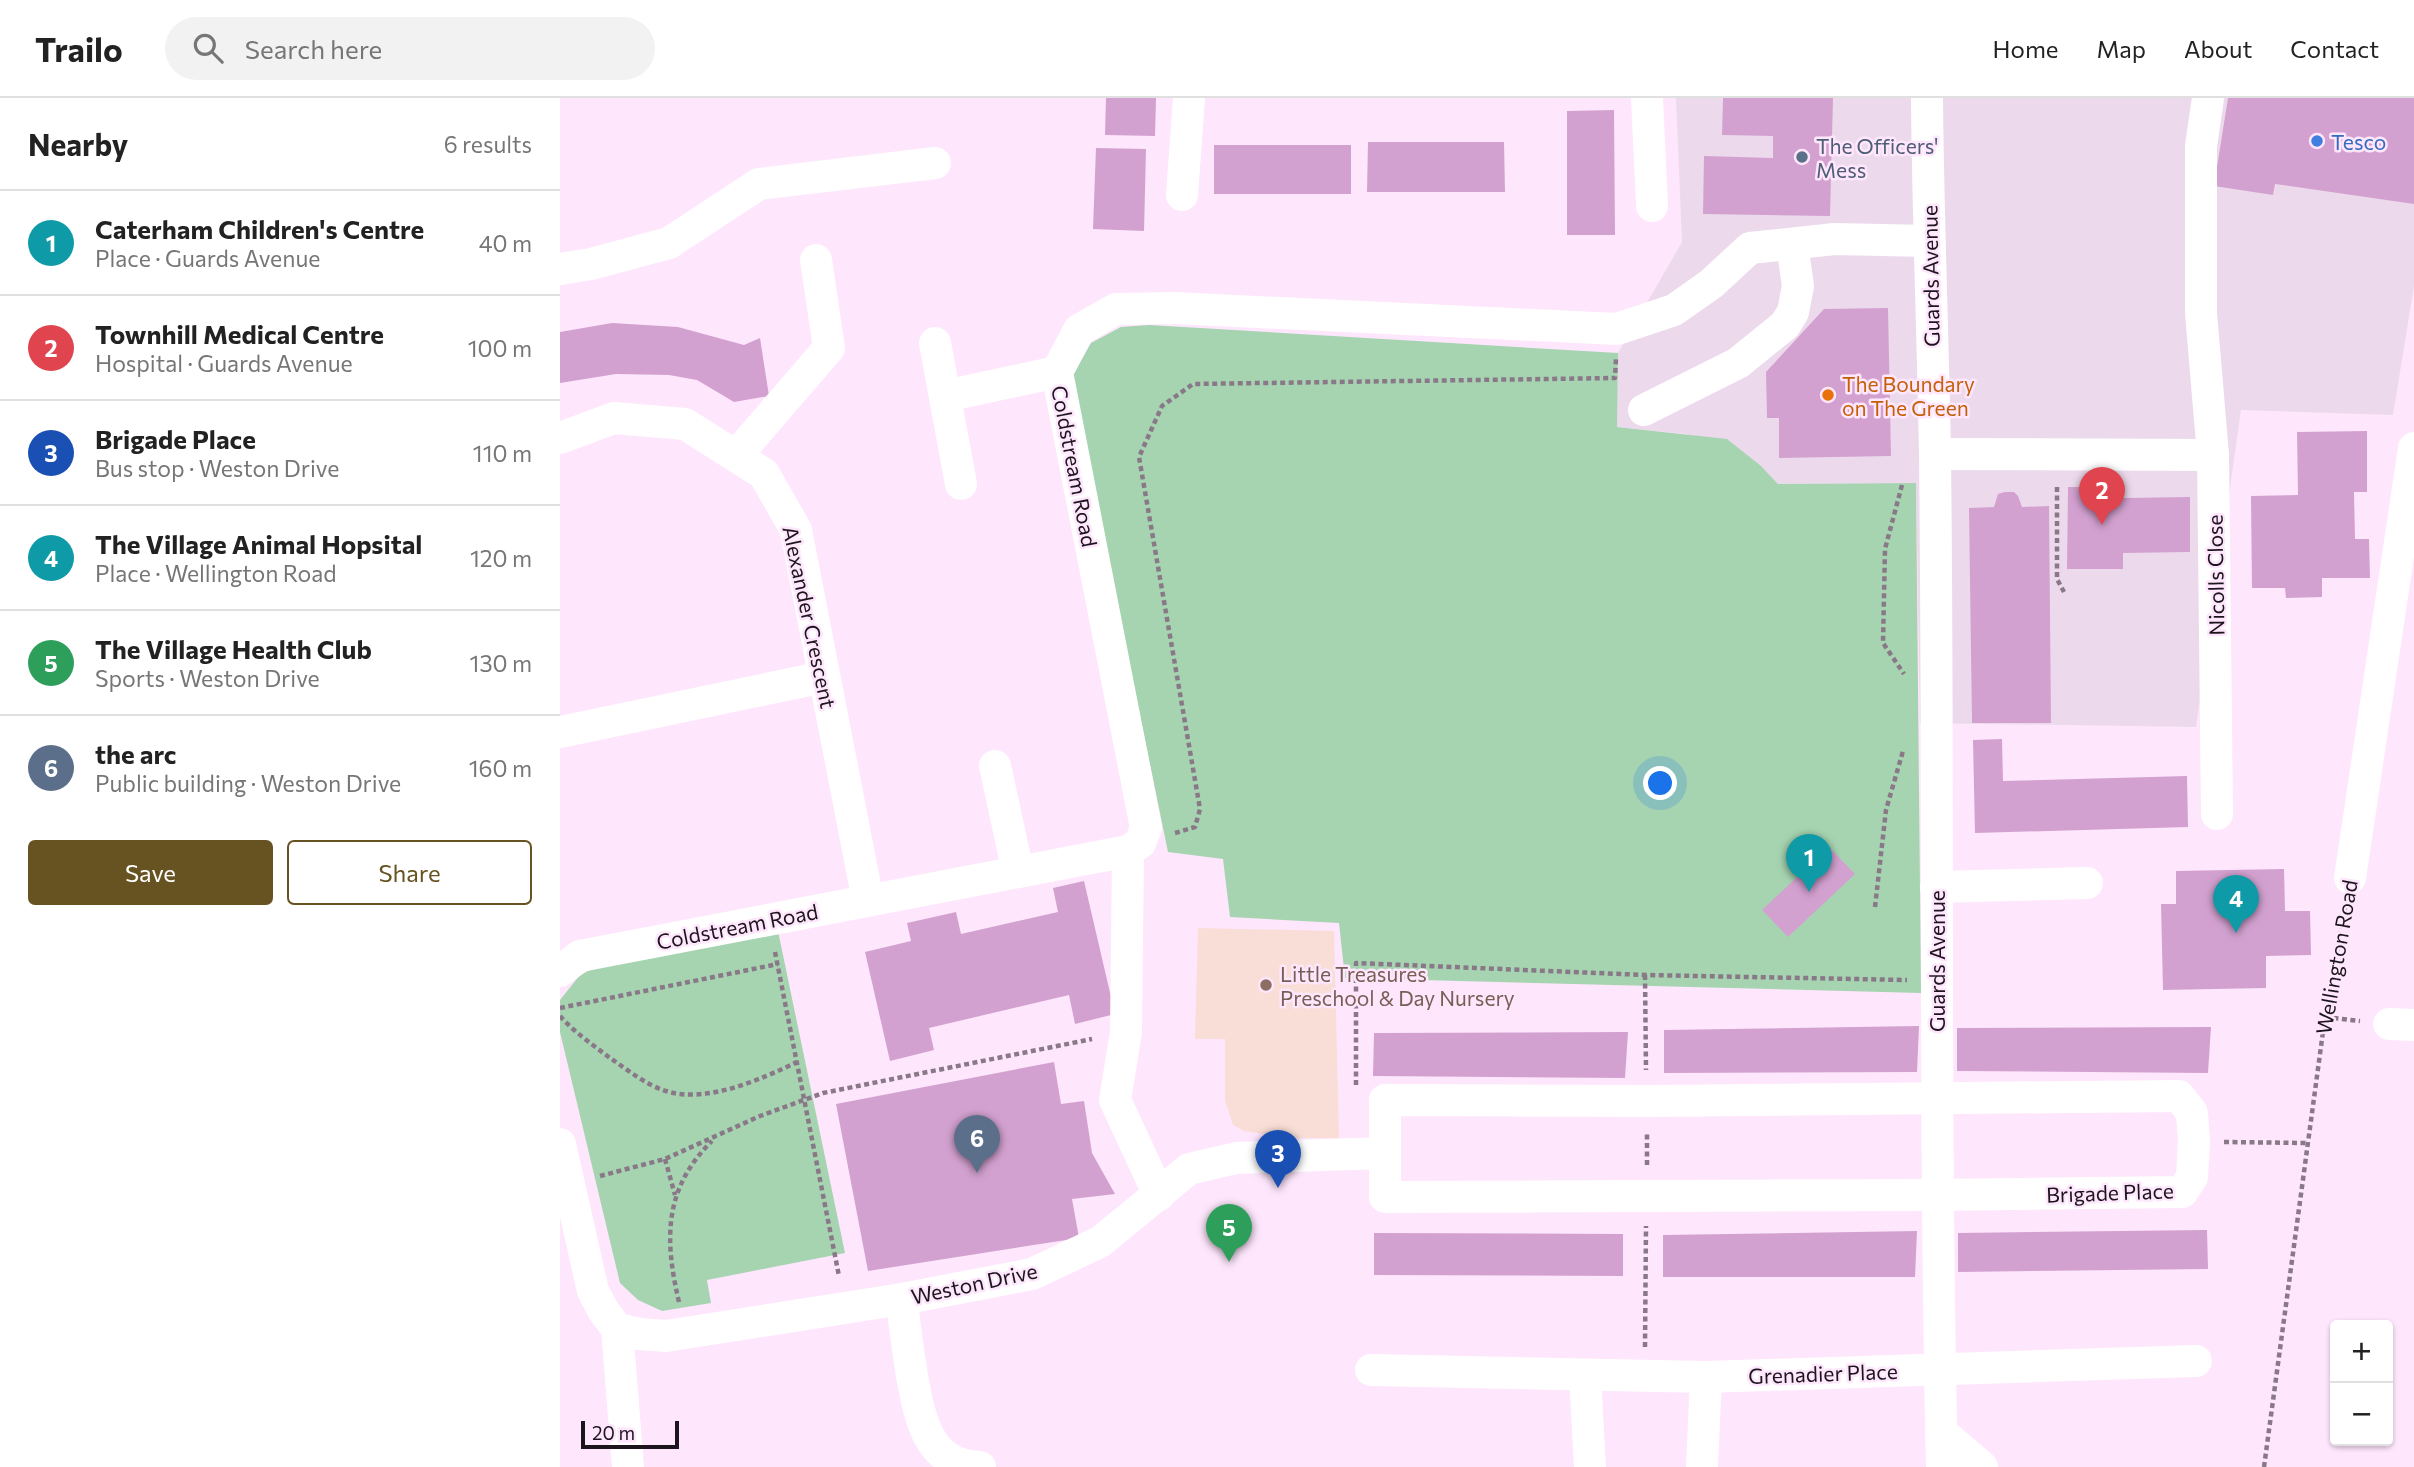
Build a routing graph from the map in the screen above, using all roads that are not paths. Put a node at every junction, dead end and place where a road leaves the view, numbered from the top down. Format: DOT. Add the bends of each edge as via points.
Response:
graph roads {
  1 [pos="1189,98"];
  2 [pos="1647,98"];
  3 [pos="1927,98"];
  4 [pos="2208,98"];
  5 [pos="935,163"];
  6 [pos="1182,195"];
  7 [pos="1652,206"];
  8 [pos="1928,241"];
  9 [pos="1792,244"];
  10 [pos="816,260"];
  11 [pos="560,269"];
  12 [pos="935,343"];
  13 [pos="1057,372"];
  14 [pos="945,396"];
  15 [pos="1644,410"];
  16 [pos="560,438"];
  17 [pos="2414,448"];
  18 [pos="1935,454"];
  19 [pos="2213,455"];
  20 [pos="736,456"];
  21 [pos="961,484"];
  22 [pos="824,677"];
  23 [pos="560,732"];
  24 [pos="995,765"];
  25 [pos="2217,814"];
  26 [pos="1134,847"];
  27 [pos="1018,872"];
  28 [pos="2350,878"];
  29 [pos="2087,883"];
  30 [pos="1936,887"];
  31 [pos="868,901"];
  32 [pos="560,971"];
  33 [pos="1937,1100"];
  34 [pos="560,1144"];
  35 [pos="1385,1153"];
  36 [pos="1159,1195"];
  37 [pos="1938,1195"];
  38 [pos="902,1299"];
  39 [pos="617,1329"];
  40 [pos="2196,1361"];
  41 [pos="1371,1370"];
  42 [pos="1940,1370"];
  43 [pos="1586,1375"];
  44 [pos="1706,1377"];
  45 [pos="1941,1432"];
  46 [pos="628,1467"];
  47 [pos="980,1467"];
  48 [pos="1590,1467"];
  49 [pos="1702,1467"];
  50 [pos="1942,1467"];
  51 [pos="1982,1467"];
  1 -- 6 [label="street"];
  2 -- 7 [label="street"];
  3 -- 8 [label="street, Guards Avenue"];
  4 -- 19 [label="street, Nicolls Close" via="2202,146 2201,313"];
  5 -- 11 [label="street" via="759,184 669,243"];
  8 -- 9 [label="street, Coldstream Road" via="1835,239"];
  8 -- 18 [label="street, Guards Avenue"];
  9 -- 13 [label="street, Coldstream Road" via="1749,248 1711,284 1674,310 1617,330 1115,309 1079,330"];
  9 -- 15 [label="street" via="1798,286 1785,325 1738,363"];
  10 -- 20 [label="street" via="829,348"];
  12 -- 14 [label="street"];
  13 -- 14 [label="street"];
  13 -- 26 [label="street, Coldstream Road" via="1146,828"];
  14 -- 21 [label="street"];
  16 -- 20 [label="street, Alexander Crescent" via="614,418 673,423 685,425"];
  17 -- 28 [label="street, Wellington Road"];
  18 -- 19 [label="street"];
  18 -- 30 [label="street, Guards Avenue"];
  19 -- 25 [label="street, Nicolls Close"];
  20 -- 22 [label="street, Alexander Crescent" via="764,474 796,530"];
  22 -- 23 [label="street"];
  22 -- 31 [label="street, Alexander Crescent"];
  24 -- 27 [label="street"];
  26 -- 27 [label="street, Coldstream Road"];
  26 -- 36 [label="street" via="1126,1032 1115,1100"];
  27 -- 31 [label="street, Coldstream Road"];
  29 -- 30 [label="street"];
  30 -- 33 [label="street, Guards Avenue"];
  31 -- 32 [label="street, Coldstream Road" via="580,956"];
  33 -- 35 [label="street, Brigade Place" via="1385,1100"];
  33 -- 37 [label="street, Guards Avenue"];
  33 -- 37 [label="street, Brigade Place" via="2179,1096 2192,1113 2194,1142 2192,1178 2182,1192"];
  34 -- 39 [label="street" via="593,1291"];
  35 -- 36 [label="street, Weston Drive" via="1236,1158 1189,1169"];
  35 -- 37 [label="street, Brigade Place" via="1385,1197"];
  36 -- 38 [label="street, Weston Drive" via="1100,1242 1032,1282"];
  37 -- 42 [label="street, Guards Avenue"];
  38 -- 39 [label="street, Weston Drive" via="666,1336"];
  38 -- 47 [label="street" via="920,1419 935,1447 962,1466"];
  39 -- 46 [label="street"];
  40 -- 42 [label="street, Grenadier Place"];
  41 -- 43 [label="street, Grenadier Place"];
  42 -- 44 [label="street, Grenadier Place"];
  42 -- 45 [label="street, Guards Avenue"];
  43 -- 44 [label="street, Grenadier Place"];
  43 -- 48 [label="street"];
  44 -- 49 [label="street"];
  45 -- 50 [label="street, Guards Avenue"];
  45 -- 51 [label="street"];
}
